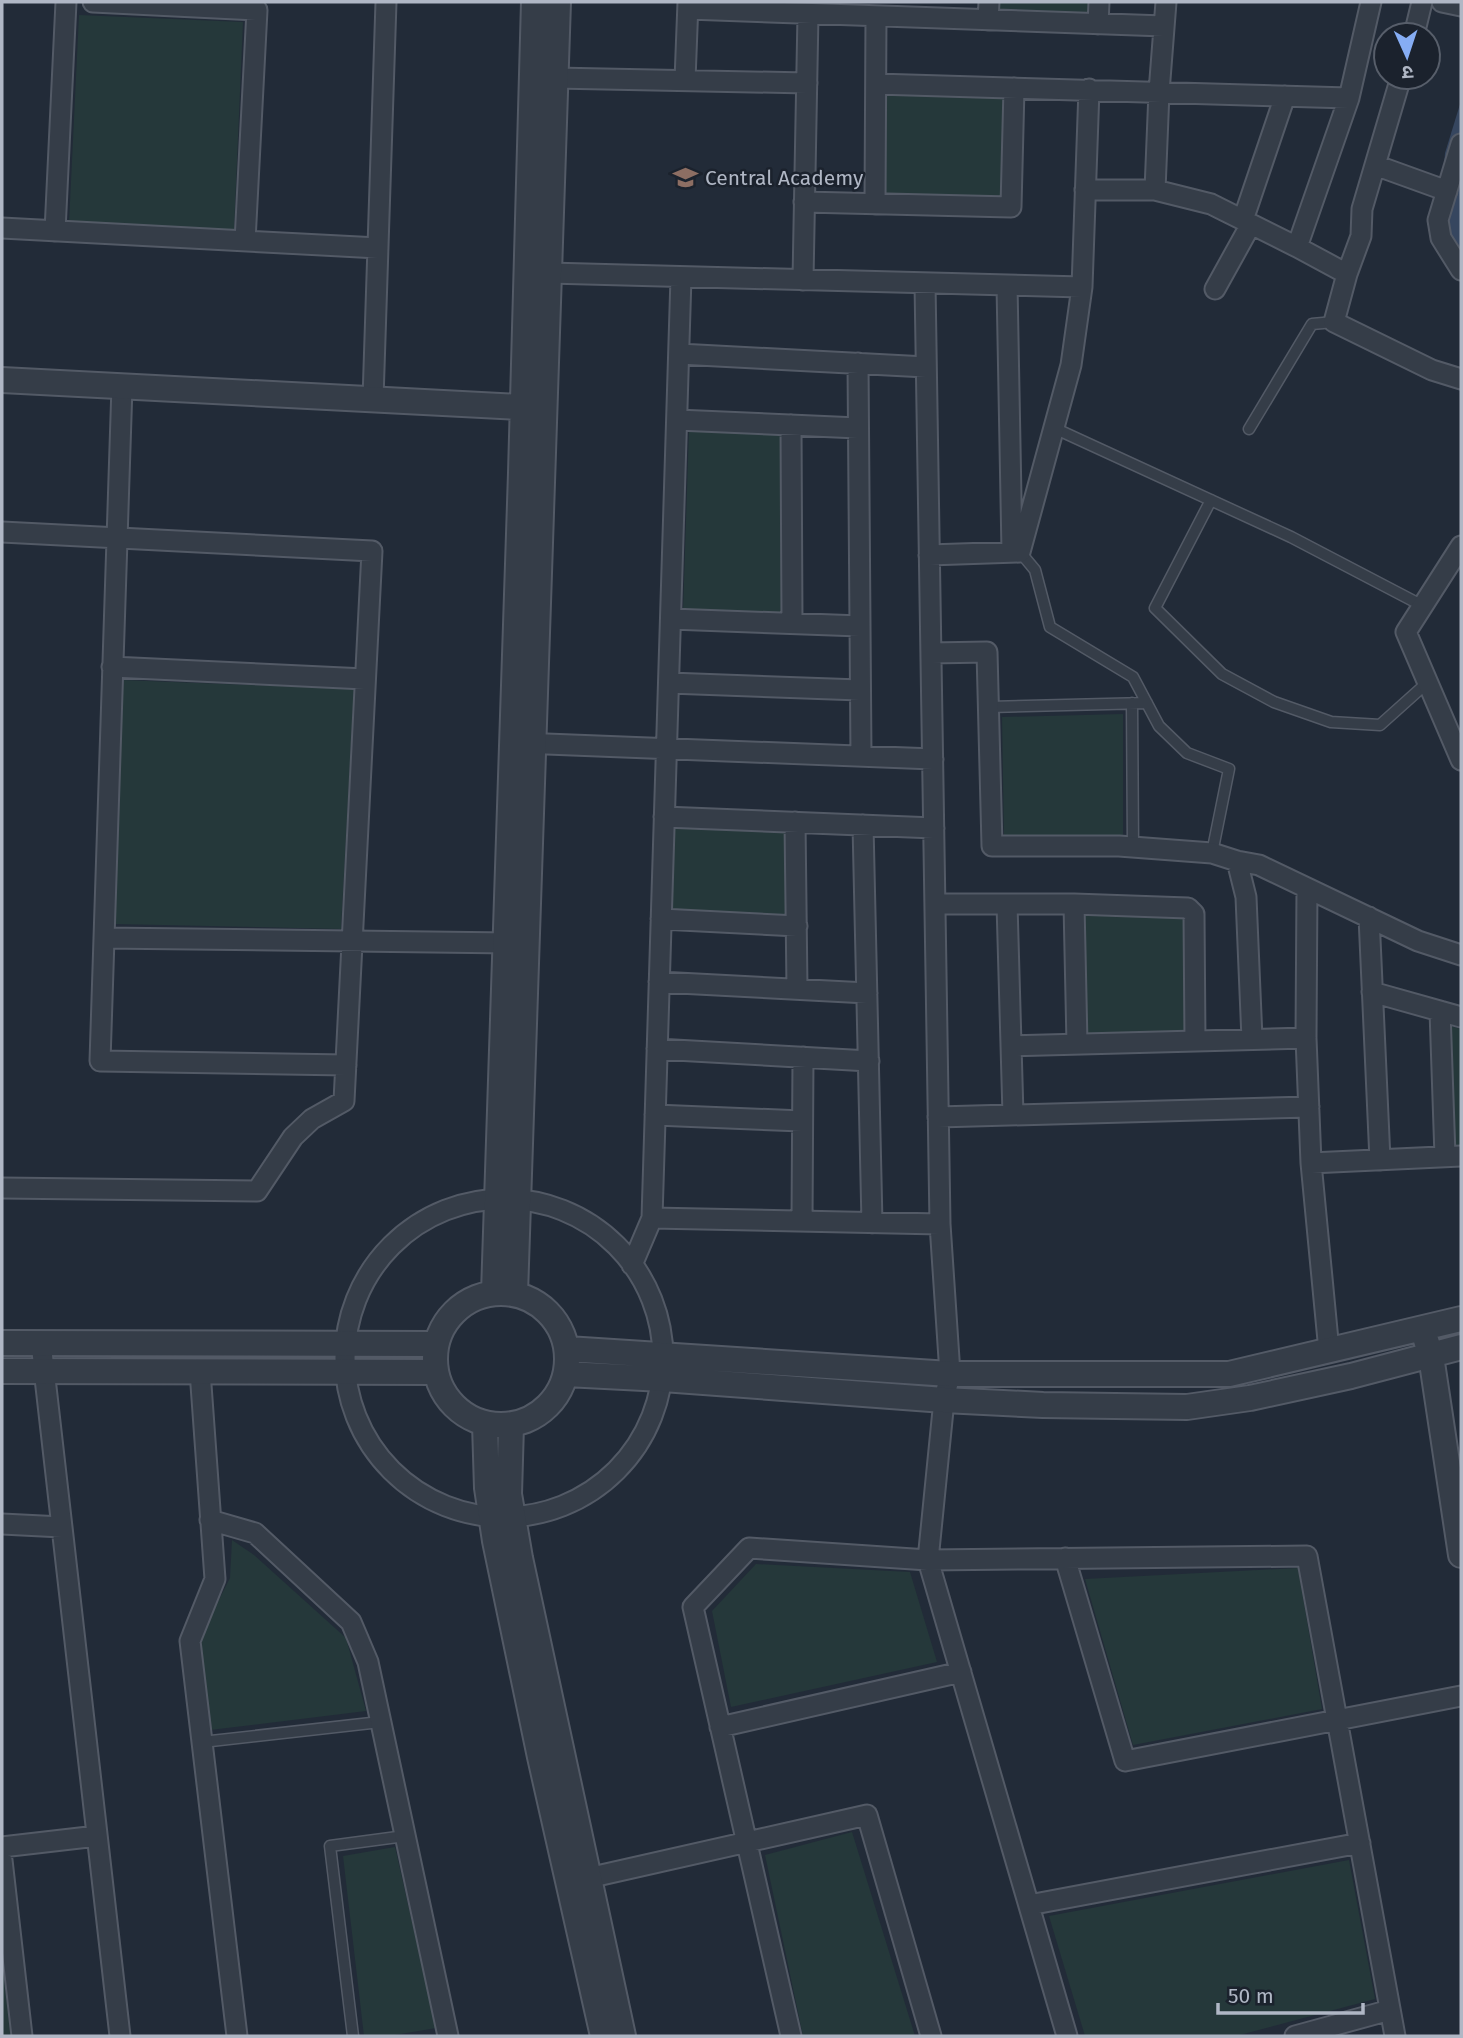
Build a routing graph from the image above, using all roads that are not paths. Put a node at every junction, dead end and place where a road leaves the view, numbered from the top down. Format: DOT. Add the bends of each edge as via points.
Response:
graph roads {
  1 [pos="66,2"];
  2 [pos="93,2"];
  3 [pos="386,2"];
  4 [pos="534,2"];
  5 [pos="558,2"];
  6 [pos="1099,2"];
  7 [pos="1166,2"];
  8 [pos="1371,2"];
  9 [pos="1422,2"];
  10 [pos="1442,2"];
  11 [pos="688,5"];
  12 [pos="1461,6"];
  13 [pos="919,10"];
  14 [pos="989,11"];
  15 [pos="808,14"];
  16 [pos="876,16"];
  17 [pos="1417,21"];
  18 [pos="1098,24"];
  19 [pos="1164,26"];
  20 [pos="555,78"];
  21 [pos="685,80"];
  22 [pos="807,83"];
  23 [pos="876,84"];
  24 [pos="1014,88"];
  25 [pos="1088,89"];
  26 [pos="1397,91"];
  27 [pos="1158,92"];
  28 [pos="1285,96"];
  29 [pos="1349,98"];
  30 [pos="1461,144"];
  31 [pos="1375,165"];
  32 [pos="1085,190"];
  33 [pos="1155,190"];
  34 [pos="1447,191"];
  35 [pos="804,202"];
  36 [pos="875,204"];
  37 [pos="1247,222"];
  38 [pos="2,228"];
  39 [pos="55,231"];
  40 [pos="245,242"];
  41 [pos="1297,247"];
  42 [pos="378,248"];
  43 [pos="1461,270"];
  44 [pos="549,273"];
  45 [pos="1347,274"];
  46 [pos="681,276"];
  47 [pos="803,279"];
  48 [pos="925,282"];
  49 [pos="1007,285"];
  50 [pos="1082,286"];
  51 [pos="1215,289"];
  52 [pos="1334,322"];
  53 [pos="679,354"];
  54 [pos="858,363"];
  55 [pos="926,367"];
  56 [pos="1461,379"];
  57 [pos="2,380"];
  58 [pos="121,386"];
  59 [pos="373,399"];
  60 [pos="534,407"];
  61 [pos="677,420"];
  62 [pos="791,425"];
  63 [pos="858,428"];
  64 [pos="1054,428"];
  65 [pos="1249,429"];
  66 [pos="1211,500"];
  67 [pos="2,531"];
  68 [pos="117,537"];
  69 [pos="1461,546"];
  70 [pos="1016,552"];
  71 [pos="929,555"];
  72 [pos="1423,606"];
  73 [pos="671,620"];
  74 [pos="792,623"];
  75 [pos="860,626"];
  76 [pos="931,653"];
  77 [pos="113,667"];
  78 [pos="365,679"];
  79 [pos="1429,682"];
  80 [pos="669,683"];
  81 [pos="860,690"];
  82 [pos="1132,703"];
  83 [pos="1147,703"];
  84 [pos="989,707"];
  85 [pos="523,743"];
  86 [pos="667,748"];
  87 [pos="861,756"];
  88 [pos="933,759"];
  89 [pos="1461,760"];
  90 [pos="664,817"];
  91 [pos="795,822"];
  92 [pos="863,825"];
  93 [pos="934,828"];
  94 [pos="1133,847"];
  95 [pos="1212,853"];
  96 [pos="1237,861"];
  97 [pos="1307,888"];
  98 [pos="935,904"];
  99 [pos="1007,904"];
  100 [pos="1074,904"];
  101 [pos="1369,917"];
  102 [pos="661,919"];
  103 [pos="797,926"];
  104 [pos="104,938"];
  105 [pos="352,941"];
  106 [pos="516,943"];
  107 [pos="1461,955"];
  108 [pos="659,982"];
  109 [pos="797,989"];
  110 [pos="1372,992"];
  111 [pos="867,993"];
  112 [pos="1440,1011"];
  113 [pos="1461,1017"];
  114 [pos="1306,1038"];
  115 [pos="1252,1039"];
  116 [pos="1195,1041"];
  117 [pos="1077,1044"];
  118 [pos="1011,1046"];
  119 [pos="657,1049"];
  120 [pos="803,1057"];
  121 [pos="869,1061"];
  122 [pos="346,1065"];
  123 [pos="1309,1107"];
  124 [pos="655,1115"];
  125 [pos="1013,1115"];
  126 [pos="939,1117"];
  127 [pos="802,1121"];
  128 [pos="1453,1156"];
  129 [pos="1380,1160"];
  130 [pos="1311,1163"];
  131 [pos="2,1188"];
  132 [pos="507,1199"];
  133 [pos="652,1218"];
  134 [pos="802,1221"];
  135 [pos="872,1223"];
  136 [pos="940,1224"];
  137 [pos="632,1265"];
  138 [pos="504,1294"];
  139 [pos="1461,1319"];
  140 [pos="1423,1329"];
  141 [pos="2,1343"];
  142 [pos="41,1343"];
  143 [pos="345,1343"];
  144 [pos="436,1344"];
  145 [pos="1461,1347"];
  146 [pos="567,1349"];
  147 [pos="1329,1351"];
  148 [pos="668,1354"];
  149 [pos="1431,1356"];
  150 [pos="2,1371"];
  151 [pos="44,1371"];
  152 [pos="200,1371"];
  153 [pos="345,1372"];
  154 [pos="436,1372"];
  155 [pos="566,1374"];
  156 [pos="950,1374"];
  157 [pos="663,1379"];
  158 [pos="944,1400"];
  159 [pos="485,1424"];
  160 [pos="511,1425"];
  161 [pos="1457,1503"];
  162 [pos="502,1517"];
  163 [pos="210,1520"];
  164 [pos="2,1524"];
  165 [pos="62,1527"];
  166 [pos="1461,1555"];
  167 [pos="1065,1558"];
  168 [pos="928,1560"];
  169 [pos="961,1672"];
  170 [pos="1461,1696"];
  171 [pos="1337,1720"];
  172 [pos="380,1721"];
  173 [pos="720,1727"];
  174 [pos="202,1742"];
  175 [pos="97,1836"];
  176 [pos="405,1836"];
  177 [pos="747,1842"];
  178 [pos="1360,1843"];
  179 [pos="2,1847"];
  180 [pos="2,1860"];
  181 [pos="588,1878"];
  182 [pos="1029,1905"];
  183 [pos="5,1918"];
  184 [pos="1391,2010"];
  185 [pos="22,2036"];
  186 [pos="120,2036"];
  187 [pos="237,2036"];
  188 [pos="353,2036"];
  189 [pos="448,2036"];
  190 [pos="603,2036"];
  191 [pos="623,2036"];
  192 [pos="791,2036"];
  193 [pos="931,2036"];
  194 [pos="1067,2036"];
  195 [pos="1295,2036"];
  196 [pos="1395,2036"];
  1 -- 39 [label="street"];
  2 -- 40 [label="street" via="257,10"];
  3 -- 42 [label="street"];
  4 -- 60 [label="street"];
  5 -- 20 [label="street"];
  6 -- 18 [label="street"];
  7 -- 19 [label="street"];
  8 -- 29 [label="street"];
  9 -- 17 [label="street"];
  10 -- 12 [label="street"];
  11 -- 15 [label="street"];
  11 -- 21 [label="street"];
  13 -- 14 [label="street"];
  13 -- 16 [label="street"];
  14 -- 18 [label="street"];
  15 -- 16 [label="street"];
  15 -- 22 [label="street"];
  16 -- 23 [label="street"];
  18 -- 19 [label="street"];
  19 -- 27 [label="street"];
  20 -- 21 [label="street"];
  20 -- 44 [label="street"];
  21 -- 22 [label="street"];
  22 -- 35 [label="street"];
  23 -- 24 [label="street"];
  23 -- 36 [label="street"];
  24 -- 25 [label="street"];
  24 -- 36 [label="street" via="1011,207"];
  25 -- 27 [label="street"];
  25 -- 32 [label="street"];
  26 -- 31 [label="street"];
  27 -- 28 [label="street"];
  27 -- 33 [label="street"];
  28 -- 29 [label="street"];
  28 -- 37 [label="street"];
  29 -- 41 [label="street"];
  30 -- 34 [label="street"];
  31 -- 34 [label="street"];
  31 -- 45 [label="street" via="1362,209 1361,236"];
  32 -- 33 [label="street"];
  32 -- 50 [label="street"];
  33 -- 37 [label="street" via="1210,204"];
  34 -- 43 [label="street" via="1438,220 1441,238"];
  35 -- 36 [label="street"];
  35 -- 47 [label="street"];
  37 -- 41 [label="street"];
  37 -- 51 [label="street"];
  38 -- 39 [label="street"];
  39 -- 40 [label="street"];
  40 -- 42 [label="street"];
  41 -- 45 [label="street"];
  42 -- 59 [label="street"];
  44 -- 46 [label="street"];
  44 -- 60 [label="street"];
  45 -- 52 [label="street"];
  46 -- 47 [label="street"];
  46 -- 53 [label="street"];
  47 -- 48 [label="street"];
  48 -- 49 [label="street"];
  48 -- 55 [label="street"];
  49 -- 50 [label="street"];
  49 -- 70 [label="street"];
  50 -- 64 [label="street" via="1071,365"];
  52 -- 56 [label="street" via="1432,370"];
  52 -- 65 [label="lane" via="1312,324"];
  53 -- 54 [label="street"];
  53 -- 61 [label="street"];
  54 -- 55 [label="street"];
  54 -- 63 [label="street"];
  55 -- 71 [label="street"];
  57 -- 58 [label="street"];
  58 -- 59 [label="street"];
  58 -- 68 [label="street"];
  59 -- 60 [label="street"];
  60 -- 85 [label="street"];
  61 -- 62 [label="street"];
  61 -- 73 [label="street"];
  62 -- 63 [label="street"];
  62 -- 74 [label="street"];
  63 -- 75 [label="street"];
  64 -- 66 [label="lane"];
  64 -- 70 [label="street"];
  66 -- 72 [label="lane"];
  66 -- 79 [label="lane" via="1156,608 1222,674 1274,702 1331,722 1380,725"];
  67 -- 68 [label="street"];
  68 -- 77 [label="street"];
  68 -- 78 [label="street" via="372,551"];
  69 -- 72 [label="street"];
  70 -- 71 [label="street"];
  70 -- 83 [label="lane" via="1035,570 1050,627 1133,677"];
  71 -- 76 [label="street"];
  72 -- 79 [label="street" via="1406,632"];
  73 -- 74 [label="street"];
  73 -- 80 [label="street"];
  74 -- 75 [label="street"];
  75 -- 81 [label="street"];
  76 -- 84 [label="street" via="987,652"];
  76 -- 88 [label="street"];
  77 -- 78 [label="street"];
  77 -- 104 [label="street"];
  78 -- 105 [label="street"];
  79 -- 89 [label="street"];
  80 -- 81 [label="street"];
  80 -- 86 [label="street"];
  81 -- 87 [label="street"];
  82 -- 83 [label="lane"];
  82 -- 84 [label="lane"];
  82 -- 94 [label="lane"];
  83 -- 95 [label="lane" via="1159,726 1187,753 1229,769"];
  84 -- 94 [label="street" via="992,846"];
  85 -- 86 [label="street"];
  85 -- 106 [label="street"];
  86 -- 87 [label="street"];
  86 -- 90 [label="street"];
  87 -- 88 [label="street"];
  88 -- 93 [label="street"];
  90 -- 91 [label="street"];
  90 -- 102 [label="street"];
  91 -- 92 [label="street"];
  91 -- 103 [label="street"];
  92 -- 93 [label="street"];
  92 -- 111 [label="street"];
  93 -- 98 [label="street"];
  94 -- 95 [label="street"];
  95 -- 96 [label="street"];
  96 -- 97 [label="street" via="1259,865"];
  96 -- 115 [label="street" via="1246,897"];
  97 -- 101 [label="street"];
  97 -- 114 [label="street"];
  98 -- 99 [label="street"];
  98 -- 126 [label="street"];
  99 -- 100 [label="street"];
  99 -- 118 [label="street"];
  100 -- 116 [label="street" via="1188,908 1194,914"];
  100 -- 117 [label="street"];
  101 -- 107 [label="street"];
  101 -- 110 [label="street"];
  102 -- 103 [label="street"];
  102 -- 108 [label="street"];
  103 -- 109 [label="street"];
  104 -- 105 [label="street"];
  104 -- 122 [label="street" via="100,1061"];
  105 -- 106 [label="street"];
  105 -- 122 [label="street"];
  106 -- 132 [label="street"];
  108 -- 109 [label="street"];
  108 -- 119 [label="street"];
  109 -- 111 [label="street"];
  110 -- 112 [label="street"];
  110 -- 129 [label="street"];
  111 -- 121 [label="street"];
  112 -- 113 [label="street"];
  112 -- 128 [label="street"];
  114 -- 115 [label="street"];
  114 -- 123 [label="street"];
  115 -- 116 [label="street"];
  116 -- 117 [label="street"];
  117 -- 118 [label="street"];
  118 -- 125 [label="street"];
  119 -- 120 [label="street"];
  119 -- 124 [label="street"];
  120 -- 121 [label="street"];
  120 -- 127 [label="street"];
  121 -- 135 [label="street"];
  122 -- 131 [label="street" via="344,1101 312,1119 293,1138 257,1191"];
  123 -- 125 [label="street"];
  123 -- 130 [label="street"];
  124 -- 127 [label="street"];
  124 -- 133 [label="street"];
  125 -- 126 [label="street"];
  126 -- 136 [label="street"];
  127 -- 134 [label="street"];
  128 -- 129 [label="street"];
  129 -- 130 [label="street"];
  130 -- 147 [label="street"];
  132 -- 137 [label="street" via="555,1207 590,1223 622,1250"];
  132 -- 138 [label="street"];
  132 -- 143 [label="street" via="452,1208 413,1228 380,1258 355,1302"];
  133 -- 134 [label="street"];
  133 -- 137 [label="street"];
  134 -- 135 [label="street"];
  135 -- 136 [label="street"];
  136 -- 156 [label="street"];
  137 -- 148 [label="street" via="651,1294"];
  138 -- 144 [label="street" via="478,1297 454,1312"];
  138 -- 146 [label="street" via="527,1298 550,1313"];
  139 -- 140 [label="street"];
  140 -- 147 [label="street"];
  140 -- 149 [label="street"];
  141 -- 142 [label="street"];
  142 -- 143 [label="street"];
  142 -- 151 [label="street"];
  143 -- 144 [label="street"];
  143 -- 153 [label="street"];
  144 -- 154 [label="street"];
  145 -- 149 [label="street"];
  146 -- 148 [label="street"];
  146 -- 155 [label="street"];
  147 -- 156 [label="street" via="1229,1374"];
  148 -- 156 [label="street"];
  148 -- 157 [label="street"];
  149 -- 158 [label="street" via="1250,1398 1186,1407"];
  149 -- 161 [label="street"];
  150 -- 151 [label="street"];
  151 -- 152 [label="street"];
  151 -- 165 [label="street"];
  152 -- 153 [label="street"];
  152 -- 163 [label="street"];
  153 -- 154 [label="street"];
  153 -- 162 [label="street" via="354,1413 386,1466 420,1494 453,1509"];
  154 -- 159 [label="street" via="453,1406"];
  155 -- 157 [label="street"];
  155 -- 160 [label="street" via="547,1407"];
  156 -- 158 [label="street"];
  157 -- 158 [label="street"];
  157 -- 162 [label="street" via="641,1441 609,1479 573,1502 539,1514"];
  158 -- 168 [label="street"];
  159 -- 160 [label="street"];
  159 -- 162 [label="street" via="487,1488"];
  160 -- 162 [label="street" via="509,1494"];
  161 -- 166 [label="street"];
  162 -- 181 [label="street"];
  162 -- 190 [label="street" via="540,1757"];
  163 -- 172 [label="street" via="255,1533 351,1622 368,1662"];
  163 -- 174 [label="street" via="215,1579 190,1641"];
  164 -- 165 [label="street"];
  165 -- 175 [label="street"];
  167 -- 168 [label="street"];
  167 -- 171 [label="street" via="1307,1556"];
  167 -- 171 [label="street" via="1125,1761"];
  168 -- 169 [label="street"];
  168 -- 173 [label="street" via="749,1548 693,1607"];
  169 -- 173 [label="street"];
  169 -- 182 [label="street"];
  170 -- 171 [label="street"];
  171 -- 178 [label="street"];
  172 -- 174 [label="lane"];
  172 -- 176 [label="street"];
  173 -- 177 [label="street"];
  174 -- 187 [label="street"];
  175 -- 179 [label="street"];
  175 -- 186 [label="street"];
  176 -- 188 [label="lane" via="330,1846"];
  176 -- 189 [label="street"];
  177 -- 181 [label="street"];
  177 -- 192 [label="street"];
  177 -- 193 [label="street" via="867,1815"];
  178 -- 182 [label="street"];
  178 -- 184 [label="street"];
  180 -- 183 [label="street"];
  181 -- 191 [label="street"];
  182 -- 194 [label="street"];
  183 -- 185 [label="street"];
  184 -- 195 [label="street"];
  184 -- 196 [label="street"];
}
